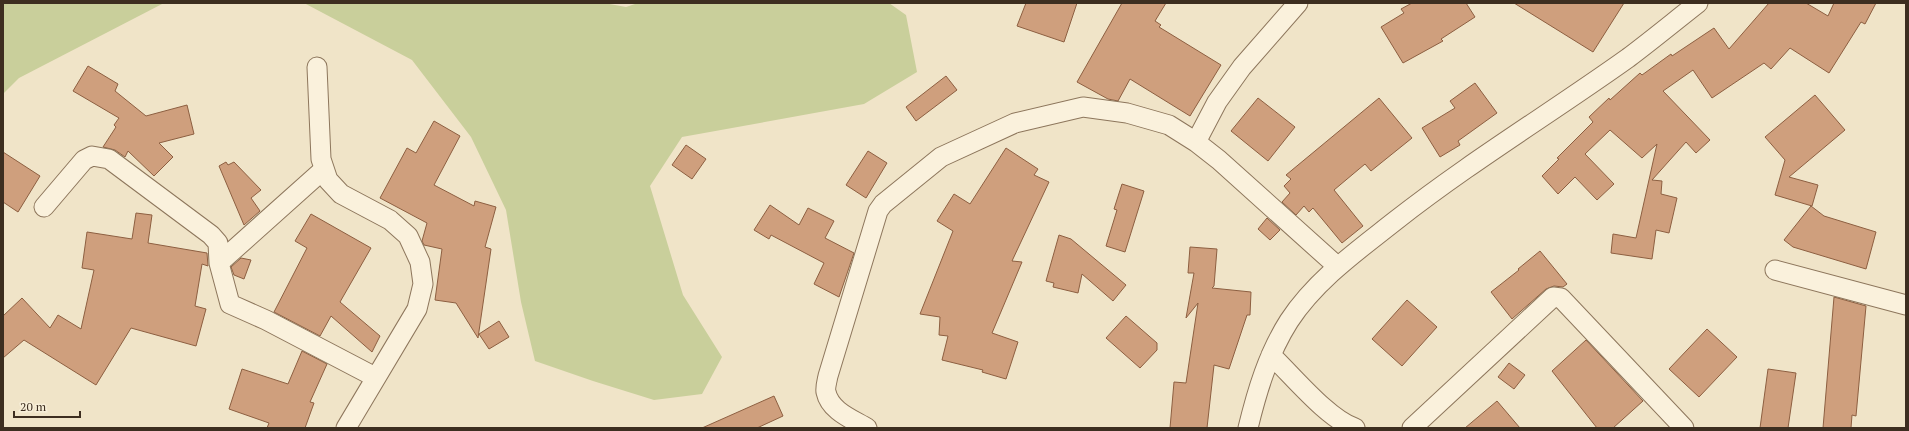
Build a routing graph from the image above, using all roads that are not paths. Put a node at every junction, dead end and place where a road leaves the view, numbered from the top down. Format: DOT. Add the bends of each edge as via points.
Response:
graph roads {
  1 [pos="1298,3"];
  2 [pos="1698,3"];
  3 [pos="317,67"];
  4 [pos="1196,142"];
  5 [pos="323,170"];
  6 [pos="44,207"];
  7 [pos="219,263"];
  8 [pos="1337,266"];
  9 [pos="1775,270"];
  10 [pos="1906,305"];
  11 [pos="1271,355"];
  12 [pos="375,377"];
  13 [pos="1422,425"];
  14 [pos="346,428"];
  15 [pos="866,428"];
  16 [pos="1248,428"];
  17 [pos="1356,428"];
  18 [pos="1684,428"];
  1 -- 4 [label="street" via="1242,67 1221,96"];
  2 -- 8 [label="street" via="1628,58 1435,190"];
  3 -- 5 [label="street"];
  4 -- 8 [label="street"];
  4 -- 15 [label="street" via="1169,124 1127,113 1083,107 1015,123 941,157 883,204 872,226 828,376 826,392 835,407 846,417"];
  5 -- 7 [label="street"];
  5 -- 12 [label="street" via="341,194 390,220 408,236 420,262 423,284 417,309"];
  6 -- 7 [label="street" via="84,160 100,156 109,159 211,235 218,243"];
  7 -- 12 [label="street" via="230,304"];
  8 -- 11 [label="street" via="1315,288 1289,321"];
  9 -- 10 [label="street"];
  11 -- 16 [label="street" via="1258,387"];
  11 -- 17 [label="street" via="1329,412"];
  12 -- 14 [label="street"];
  13 -- 18 [label="street" via="1545,302 1553,297 1562,298"];
}
